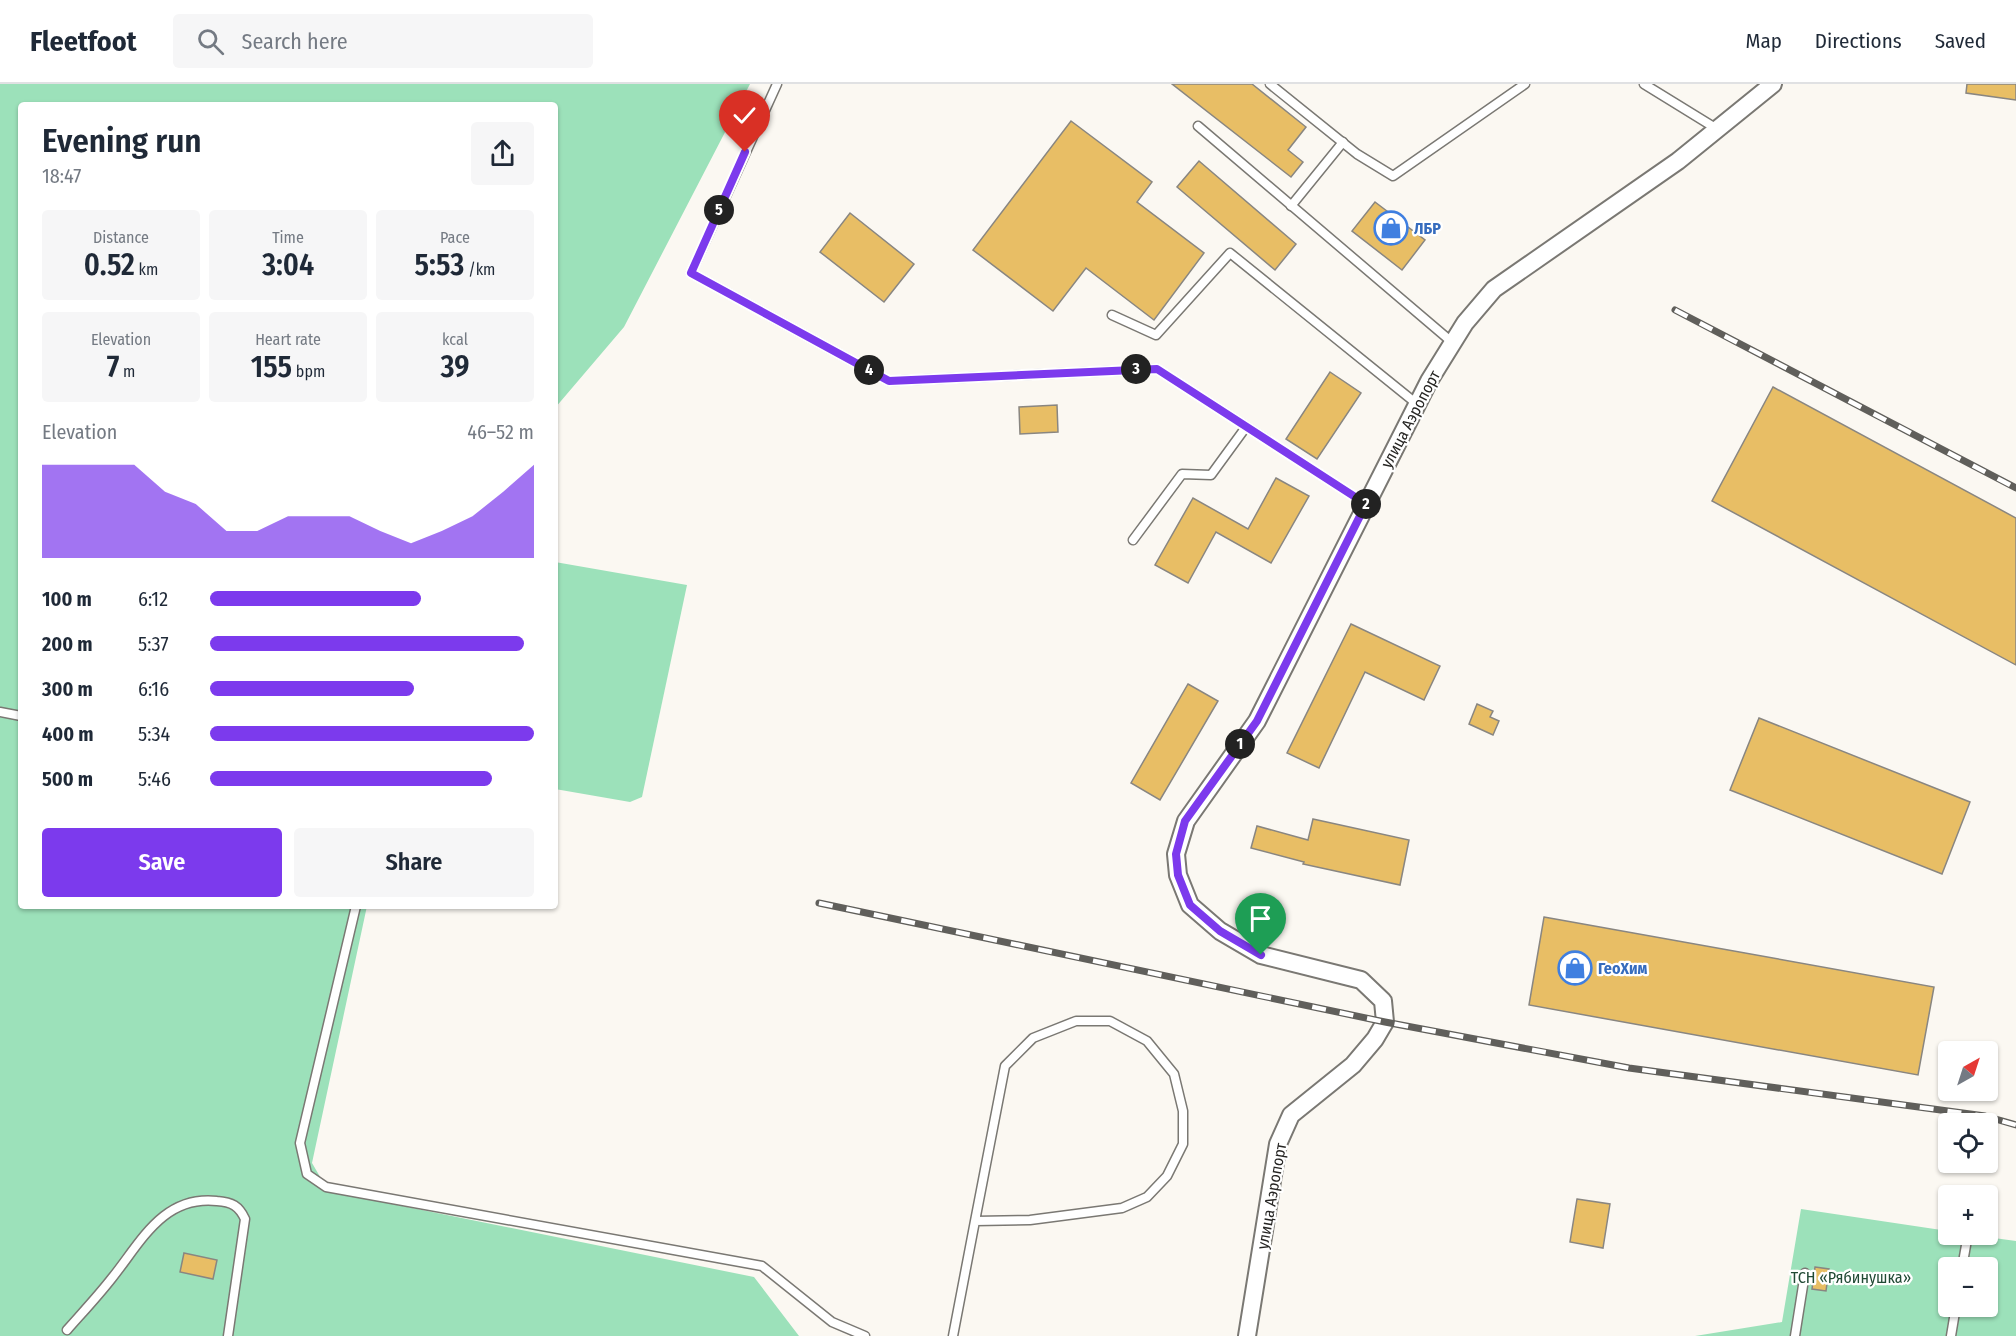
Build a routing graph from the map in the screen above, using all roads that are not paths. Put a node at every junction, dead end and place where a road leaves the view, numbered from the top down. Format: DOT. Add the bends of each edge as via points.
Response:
graph roads {
  1 [pos="777,84"];
  2 [pos="1270,84"];
  3 [pos="1525,84"];
  4 [pos="1644,84"];
  5 [pos="1773,84"];
  6 [pos="1198,126"];
  7 [pos="1717,129"];
  8 [pos="1343,142"];
  9 [pos="1291,206"];
  10 [pos="1112,315"];
  11 [pos="1452,343"];
  12 [pos="1417,404"];
  13 [pos="1246,427"];
  14 [pos="1366,504"];
  15 [pos="1133,540"];
  16 [pos="0,712"];
  17 [pos="18,715"];
  18 [pos="355,909"];
  19 [pos="975,1221"];
  20 [pos="1805,1273"];
  21 [pos="1954,1317"];
  22 [pos="65,1334"];
  23 [pos="228,1336"];
  24 [pos="865,1336"];
  25 [pos="953,1336"];
  26 [pos="1247,1336"];
  27 [pos="1795,1336"];
  28 [pos="1951,1336"];
  1 -- 13 [label="lane" via="691,273 889,381 1157,369"];
  2 -- 8 [label="lane"];
  3 -- 8 [label="lane" via="1393,176"];
  4 -- 7 [label="lane"];
  5 -- 7 [label="street, улица Аэропорт"];
  6 -- 9 [label="lane"];
  7 -- 11 [label="street, улица Аэропорт" via="1678,161 1494,289"];
  8 -- 9 [label="lane"];
  9 -- 11 [label="lane"];
  10 -- 12 [label="lane" via="1156,335 1230,253"];
  11 -- 12 [label="street, улица Аэропорт"];
  12 -- 14 [label="street, улица Аэропорт"];
  13 -- 14 [label="lane"];
  13 -- 15 [label="lane" via="1211,475 1182,474"];
  14 -- 26 [label="street, улица Аэропорт" via="1257,721 1185,821 1176,854 1178,875 1190,905 1220,931 1261,955 1361,980 1383,1001 1385,1022 1376,1039 1353,1065 1291,1115 1278,1144"];
  16 -- 17 [label="lane"];
  18 -- 24 [label="lane" via="300,1143 307,1174 326,1187 762,1266 832,1322"];
  19 -- 19 [label="lane" via="1030,1220 1122,1208 1148,1197 1167,1176 1183,1144 1183,1111 1174,1074 1147,1041 1110,1022 1076,1022 1033,1038 1005,1066"];
  19 -- 25 [label="lane"];
  20 -- 27 [label="lane"];
  21 -- 28 [label="lane"];
  22 -- 23 [label="lane" via="151,1227 175,1208 202,1199 231,1202 245,1220"];
}
